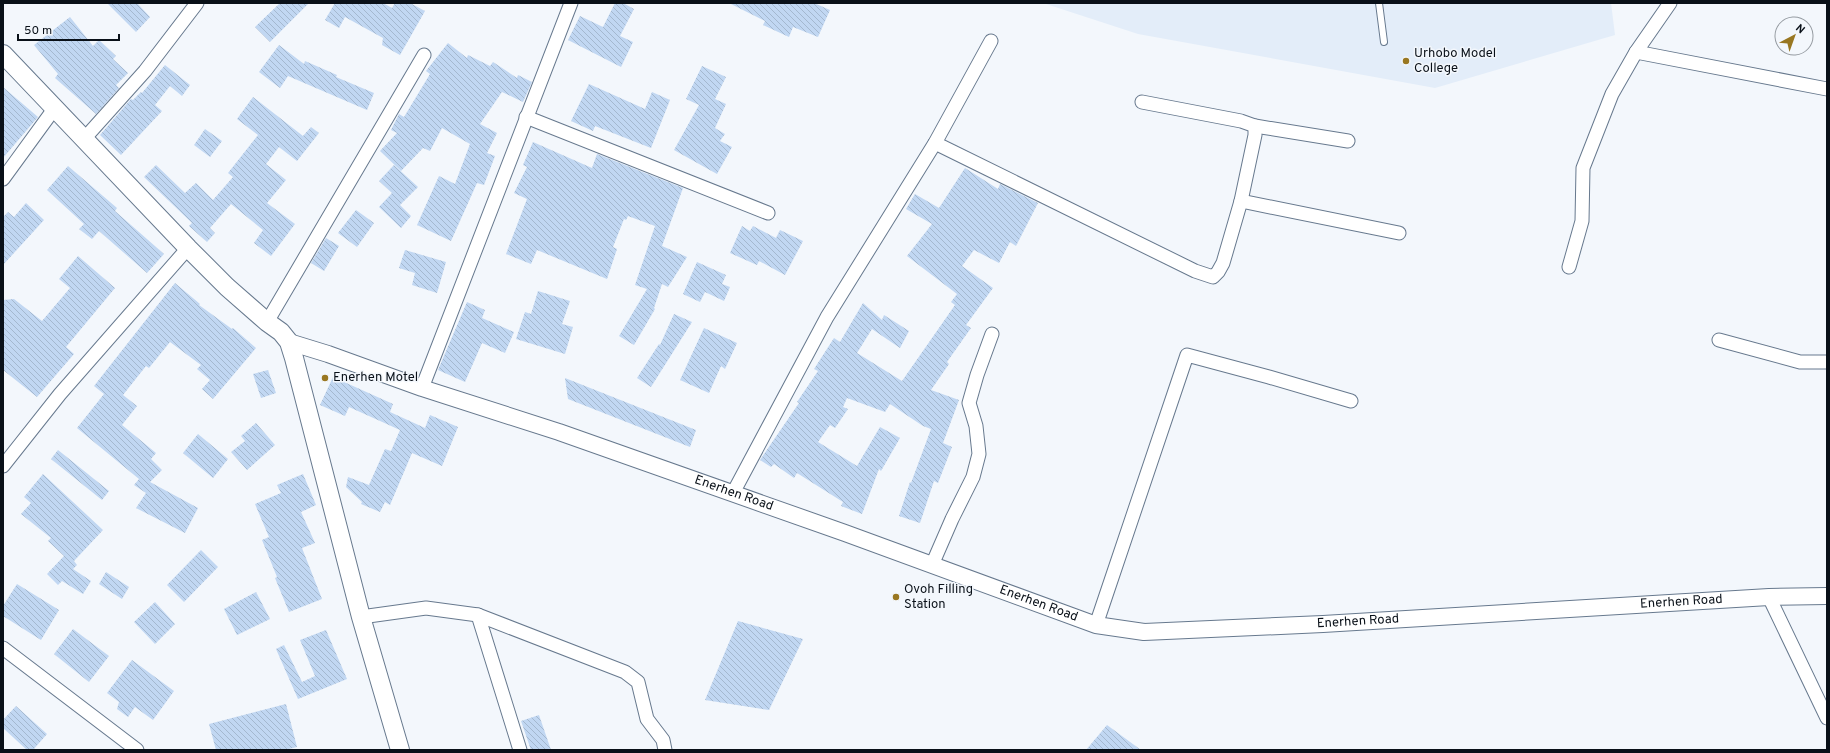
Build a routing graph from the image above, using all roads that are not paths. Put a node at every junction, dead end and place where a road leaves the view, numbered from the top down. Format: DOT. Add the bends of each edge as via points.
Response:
graph roads {
  1 [pos="197,3"];
  2 [pos="571,3"];
  3 [pos="1379,3"];
  4 [pos="1670,3"];
  5 [pos="991,41"];
  6 [pos="1384,42"];
  7 [pos="1636,52"];
  8 [pos="3,54"];
  9 [pos="424,55"];
  10 [pos="1827,89"];
  11 [pos="1142,102"];
  12 [pos="54,109"];
  13 [pos="526,117"];
  14 [pos="1255,126"];
  15 [pos="84,138"];
  16 [pos="1348,141"];
  17 [pos="935,143"];
  18 [pos="3,179"];
  19 [pos="1241,201"];
  20 [pos="768,213"];
  21 [pos="1399,233"];
  22 [pos="188,248"];
  23 [pos="1569,268"];
  24 [pos="267,322"];
  25 [pos="992,334"];
  26 [pos="1719,340"];
  27 [pos="289,342"];
  28 [pos="1827,362"];
  29 [pos="422,388"];
  30 [pos="1351,401"];
  31 [pos="3,466"];
  32 [pos="733,493"];
  33 [pos="932,565"];
  34 [pos="1827,596"];
  35 [pos="1768,597"];
  36 [pos="478,615"];
  37 [pos="362,617"];
  38 [pos="1096,625"];
  39 [pos="3,648"];
  40 [pos="1827,718"];
  41 [pos="137,750"];
  42 [pos="400,750"];
  43 [pos="520,750"];
  44 [pos="665,750"];
  1 -- 15 [label="street" via="145,71"];
  2 -- 13 [label="street"];
  3 -- 6 [label="lane"];
  4 -- 7 [label="street"];
  5 -- 17 [label="street"];
  7 -- 10 [label="street"];
  7 -- 23 [label="street" via="1612,94 1583,168 1582,221"];
  8 -- 12 [label="main road"];
  9 -- 24 [label="street"];
  11 -- 14 [label="street"];
  12 -- 15 [label="main road"];
  12 -- 18 [label="street"];
  13 -- 20 [label="street"];
  13 -- 29 [label="street"];
  14 -- 16 [label="street"];
  14 -- 19 [label="street"];
  15 -- 22 [label="main road"];
  17 -- 19 [label="street" via="1195,271 1213,277 1223,263"];
  17 -- 32 [label="street" via="827,317"];
  19 -- 21 [label="street"];
  22 -- 24 [label="main road"];
  22 -- 31 [label="street" via="60,394"];
  24 -- 27 [label="main road" via="281,332"];
  25 -- 33 [label="street" via="976,375 969,404 976,426 979,454 973,477"];
  26 -- 28 [label="street" via="1800,362"];
  27 -- 29 [label="street, Enerhen Road"];
  27 -- 37 [label="main road"];
  29 -- 32 [label="street, Enerhen Road" via="559,432"];
  30 -- 38 [label="street" via="1187,355"];
  32 -- 33 [label="street, Enerhen Road"];
  33 -- 38 [label="street, Enerhen Road"];
  34 -- 35 [label="street, Enerhen Road"];
  35 -- 38 [label="street, Enerhen Road" via="1331,624 1144,632"];
  35 -- 40 [label="street"];
  36 -- 37 [label="street" via="426,608"];
  36 -- 43 [label="street"];
  36 -- 44 [label="street" via="625,672 638,682 648,720 663,740"];
  37 -- 42 [label="main road"];
  39 -- 41 [label="street"];
}
